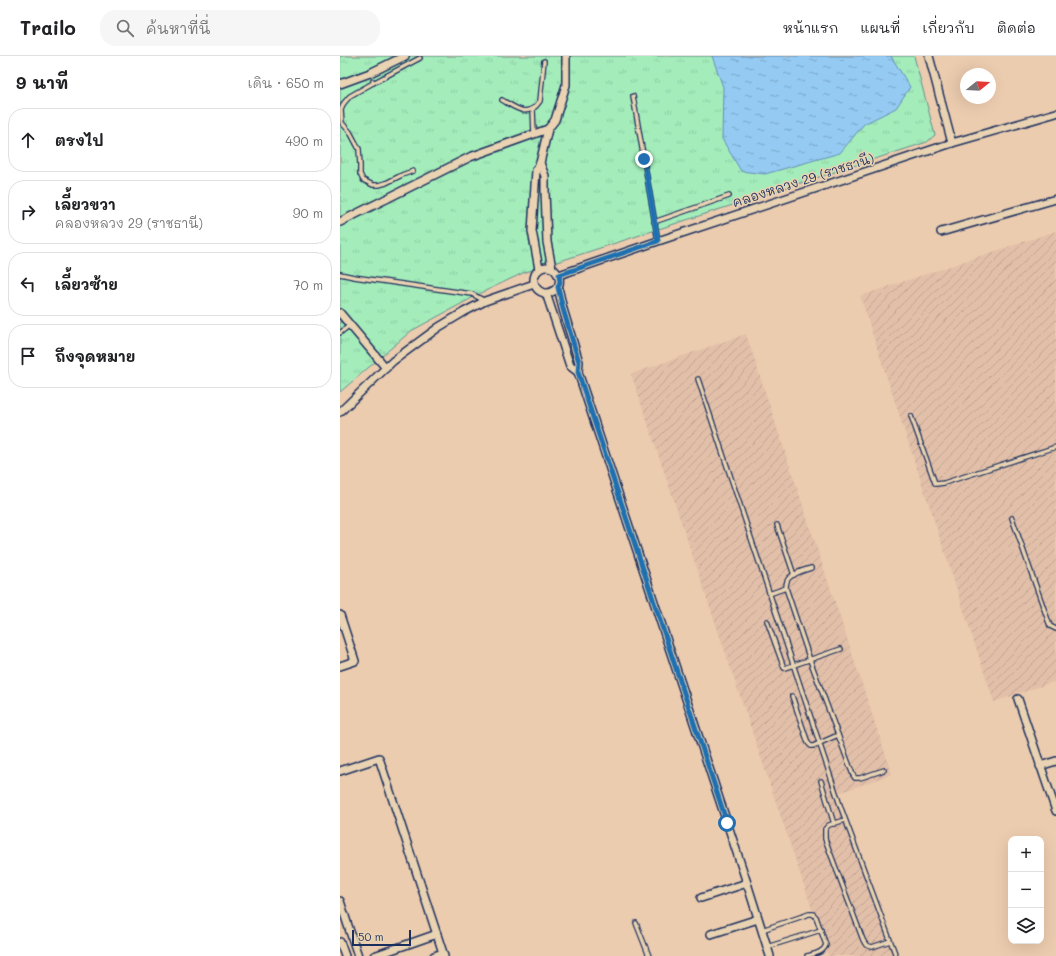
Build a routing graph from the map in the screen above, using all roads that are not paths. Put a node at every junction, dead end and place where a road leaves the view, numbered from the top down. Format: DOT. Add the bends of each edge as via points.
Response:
graph roads {
  1 [pos="405,56"];
  2 [pos="566,56"];
  3 [pos="929,56"];
  4 [pos="420,58"];
  5 [pos="544,61"];
  6 [pos="340,84"];
  7 [pos="633,96"];
  8 [pos="502,100"];
  9 [pos="533,109"];
  10 [pos="1056,113"];
  11 [pos="548,130"];
  12 [pos="534,134"];
  13 [pos="952,143"];
  14 [pos="540,163"];
  15 [pos="413,171"];
  16 [pos="729,196"];
  17 [pos="1056,199"];
  18 [pos="340,222"];
  19 [pos="654,222"];
  20 [pos="941,232"];
  21 [pos="658,241"];
  22 [pos="552,268"];
  23 [pos="539,269"];
  24 [pos="340,274"];
  25 [pos="559,275"];
  26 [pos="534,284"];
  27 [pos="558,287"];
  28 [pos="546,293"];
  29 [pos="485,301"];
  30 [pos="340,313"];
  31 [pos="350,325"];
  32 [pos="340,333"];
  33 [pos="386,368"];
  34 [pos="578,372"];
  35 [pos="698,379"];
  36 [pos="340,412"];
  37 [pos="911,416"];
  38 [pos="1056,447"];
  39 [pos="1012,518"];
  40 [pos="777,525"];
  41 [pos="811,568"];
  42 [pos="794,575"];
  43 [pos="786,588"];
  44 [pos="769,594"];
  45 [pos="340,615"];
  46 [pos="767,621"];
  47 [pos="1056,628"];
  48 [pos="841,649"];
  49 [pos="810,660"];
  50 [pos="340,666"];
  51 [pos="794,666"];
  52 [pos="792,696"];
  53 [pos="1018,699"];
  54 [pos="838,735"];
  55 [pos="819,744"];
  56 [pos="1056,761"];
  57 [pos="1040,766"];
  58 [pos="884,770"];
  59 [pos="340,771"];
  60 [pos="820,782"];
  61 [pos="1054,800"];
  62 [pos="1056,811"];
  63 [pos="845,820"];
  64 [pos="834,824"];
  65 [pos="747,883"];
  66 [pos="701,898"];
  67 [pos="340,900"];
  68 [pos="758,919"];
  69 [pos="636,923"];
  70 [pos="762,930"];
  71 [pos="821,930"];
  72 [pos="437,934"];
  73 [pos="712,934"];
  74 [pos="890,941"];
  75 [pos="340,942"];
  76 [pos="767,947"];
  77 [pos="444,954"];
  78 [pos="345,956"];
  79 [pos="358,956"];
  80 [pos="374,956"];
  81 [pos="434,956"];
  82 [pos="649,956"];
  83 [pos="770,956"];
  84 [pos="807,956"];
  85 [pos="896,956"];
  1 -- 6 [label="street" via="370,75"];
  2 -- 11 [label="street" via="566,85 555,120"];
  3 -- 13 [label="street"];
  4 -- 15 [label="lane" via="350,96 342,110 342,123 359,149 360,174 363,180 372,185 379,185"];
  5 -- 9 [label="lane" via="540,101"];
  7 -- 19 [label="lane"];
  8 -- 9 [label="lane" via="516,108 528,111"];
  9 -- 12 [label="lane"];
  10 -- 13 [label="street, คลองหลวง 29 (ราชธานี)"];
  11 -- 12 [label="street"];
  11 -- 14 [label="street"];
  12 -- 18 [label="street" via="470,157"];
  13 -- 21 [label="street, คลองหลวง 29 (ราชธานี)"];
  14 -- 22 [label="street" via="545,176 547,242"];
  14 -- 23 [label="street" via="536,170 532,231"];
  16 -- 19 [label="lane"];
  17 -- 20 [label="street"];
  19 -- 21 [label="lane"];
  21 -- 25 [label="street, คลองหลวง 29 (ราชธานี)"];
  22 -- 23 [label="street"];
  22 -- 25 [label="street"];
  23 -- 26 [label="street"];
  24 -- 29 [label="lane" via="472,294"];
  25 -- 27 [label="street"];
  26 -- 28 [label="street" via="537,289"];
  26 -- 29 [label="street"];
  27 -- 28 [label="street"];
  27 -- 34 [label="street" via="579,362"];
  28 -- 34 [label="street" via="570,366"];
  29 -- 33 [label="street" via="439,327"];
  30 -- 31 [label="street"];
  31 -- 32 [label="lane"];
  31 -- 33 [label="street"];
  33 -- 36 [label="street"];
  34 -- 65 [label="street"];
  35 -- 44 [label="lane"];
  37 -- 38 [label="lane" via="936,484"];
  39 -- 47 [label="lane" via="1050,626"];
  40 -- 42 [label="lane"];
  41 -- 42 [label="lane"];
  42 -- 43 [label="lane" via="788,578"];
  43 -- 44 [label="lane"];
  43 -- 49 [label="lane"];
  44 -- 51 [label="lane"];
  45 -- 50 [label="street" via="355,661"];
  46 -- 51 [label="lane" via="784,668"];
  48 -- 49 [label="lane"];
  49 -- 51 [label="lane"];
  49 -- 54 [label="lane"];
  51 -- 55 [label="lane"];
  52 -- 55 [label="lane" via="808,743 811,746"];
  53 -- 57 [label="street"];
  54 -- 55 [label="lane"];
  54 -- 58 [label="lane" via="855,778"];
  55 -- 63 [label="lane"];
  56 -- 57 [label="street"];
  57 -- 61 [label="street"];
  59 -- 72 [label="street" via="379,758"];
  60 -- 64 [label="lane"];
  61 -- 62 [label="street"];
  63 -- 64 [label="lane"];
  63 -- 74 [label="lane"];
  64 -- 74 [label="lane" via="825,829 825,839 863,940 866,945 872,947"];
  65 -- 66 [label="street"];
  65 -- 68 [label="street"];
  67 -- 79 [label="street"];
  68 -- 70 [label="street"];
  68 -- 73 [label="street"];
  69 -- 82 [label="lane"];
  70 -- 71 [label="lane" via="809,914 816,917"];
  70 -- 76 [label="street"];
  71 -- 76 [label="lane"];
  71 -- 84 [label="lane" via="825,948"];
  72 -- 77 [label="street"];
  72 -- 80 [label="street"];
  74 -- 85 [label="lane"];
  75 -- 78 [label="street"];
  76 -- 83 [label="street"];
  77 -- 81 [label="street"];
}
